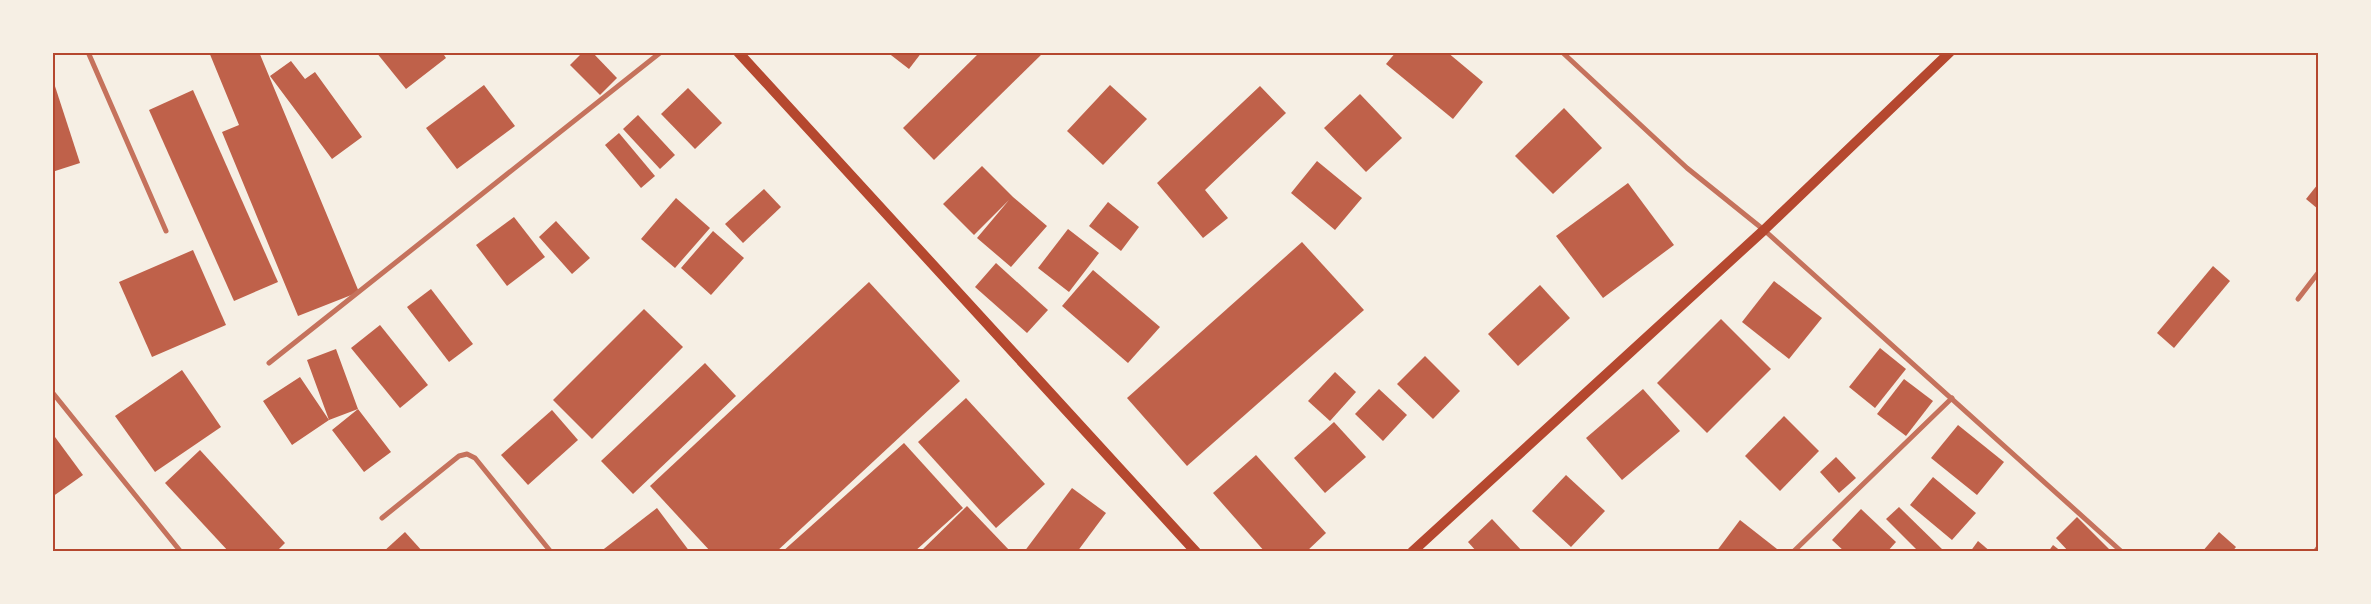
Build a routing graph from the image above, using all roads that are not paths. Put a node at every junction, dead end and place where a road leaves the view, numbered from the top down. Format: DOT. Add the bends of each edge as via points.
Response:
graph roads {
  1 [pos="88,52"];
  2 [pos="660,52"];
  3 [pos="738,52"];
  4 [pos="1562,52"];
  5 [pos="1950,52"];
  6 [pos="1764,230"];
  7 [pos="166,231"];
  8 [pos="2318,273"];
  9 [pos="2298,299"];
  10 [pos="270,363"];
  11 [pos="52,392"];
  12 [pos="1952,398"];
  13 [pos="382,518"];
  14 [pos="2318,548"];
  15 [pos="181,552"];
  16 [pos="551,552"];
  17 [pos="1196,552"];
  18 [pos="1412,552"];
  19 [pos="1793,552"];
  20 [pos="2122,552"];
  21 [pos="2315,552"];
  1 -- 7 [label="street"];
  2 -- 10 [label="street"];
  3 -- 17 [label="main road"];
  4 -- 6 [label="street" via="1688,168"];
  5 -- 6 [label="main road"];
  6 -- 12 [label="street"];
  6 -- 18 [label="main road"];
  8 -- 9 [label="street"];
  11 -- 15 [label="street"];
  12 -- 19 [label="street"];
  12 -- 20 [label="street"];
  13 -- 16 [label="street" via="459,456 467,454 475,458"];
  14 -- 21 [label="street"];
}
